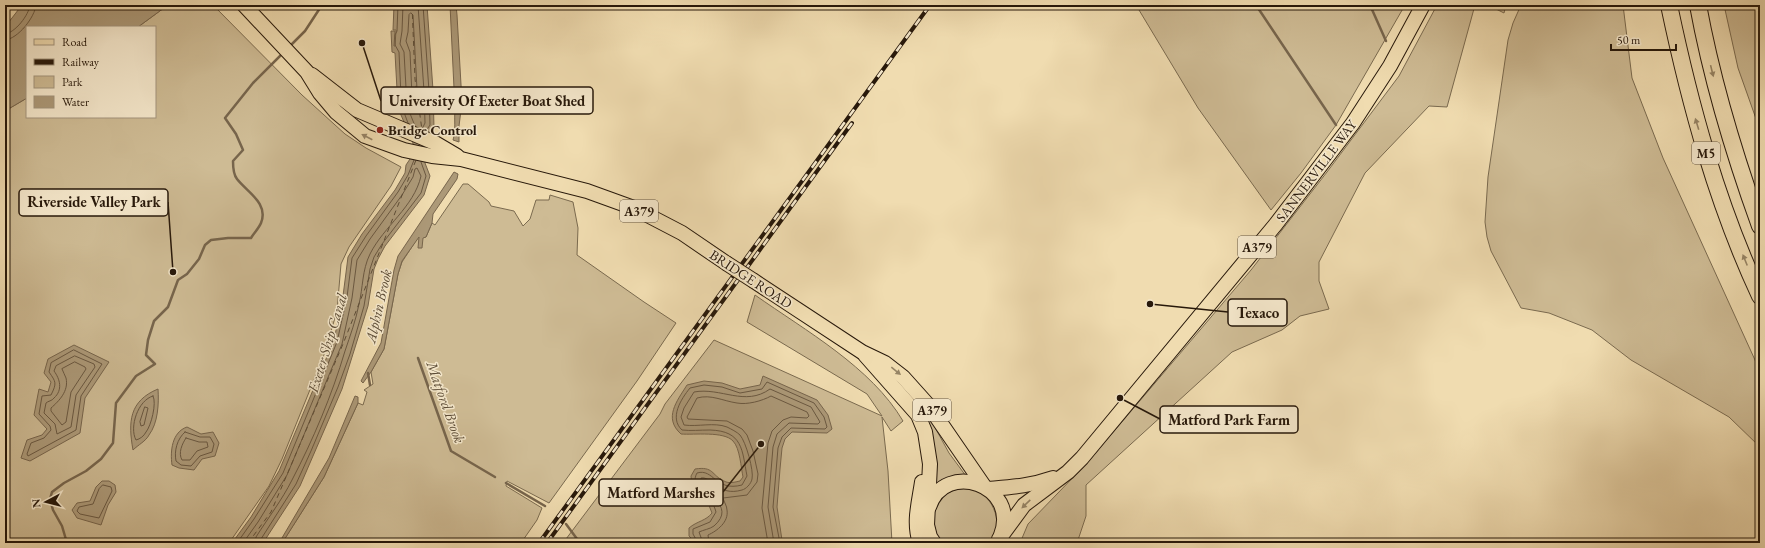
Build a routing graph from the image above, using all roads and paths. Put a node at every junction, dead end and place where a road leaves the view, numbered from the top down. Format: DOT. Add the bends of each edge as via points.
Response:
graph roads {
  1 [pos="244,5"];
  2 [pos="1423,5"];
  3 [pos="1669,5"];
  4 [pos="1698,5"];
  5 [pos="307,72"];
  6 [pos="428,148"];
  7 [pos="1760,226"];
  8 [pos="1760,296"];
  9 [pos="862,352"];
  10 [pos="909,406"];
  11 [pos="1068,472"];
  12 [pos="986,488"];
  13 [pos="927,513"];
  14 [pos="997,541"];
  15 [pos="920,543"];
  16 [pos="934,543"];
  1 -- 5 [label="main road, BRIDGE ROAD / A379"];
  2 -- 11 [label="main road, SANNERVILLE WAY / A379" via="1390,66 1354,123 1276,224 1143,386"];
  8 -- 3 [label="highway, M5, one-way" via="1715,182 1693,109"];
  4 -- 7 [label="highway, M5, one-way" via="1724,116"];
  5 -- 6 [label="main road, BRIDGE ROAD / A379" via="357,110 389,124"];
  6 -- 5 [label="main road, BRIDGE ROAD / A379, one-way" via="404,150 360,134 320,93"];
  6 -- 9 [label="main road, BRIDGE ROAD / A379, bridge" via="500,170 587,191 634,208 682,233"];
  9 -- 10 [label="main road, A379"];
  9 -- 12 [label="main road, BRIDGE ROAD / A379, one-way" via="885,363 920,394"];
  10 -- 13 [label="main road, A379" via="921,420 928,447 930,475"];
  10 -- 15 [label="main road, A379" via="920,437 923,458 916,514"];
  11 -- 12 [label="main road, SANNERVILLE WAY / A379" via="1019,488"];
  11 -- 14 [label="main road, SANNERVILLE WAY / A379, one-way" via="1024,505"];
  12 -- 13 [label="main road, A379" via="974,482 963,481 948,485 935,496"];
  12 -- 14 [label="main road, A379" via="996,498 1003,515 1003,524"];
  13 -- 16 [label="main road, A379" via="927,525"];
}
